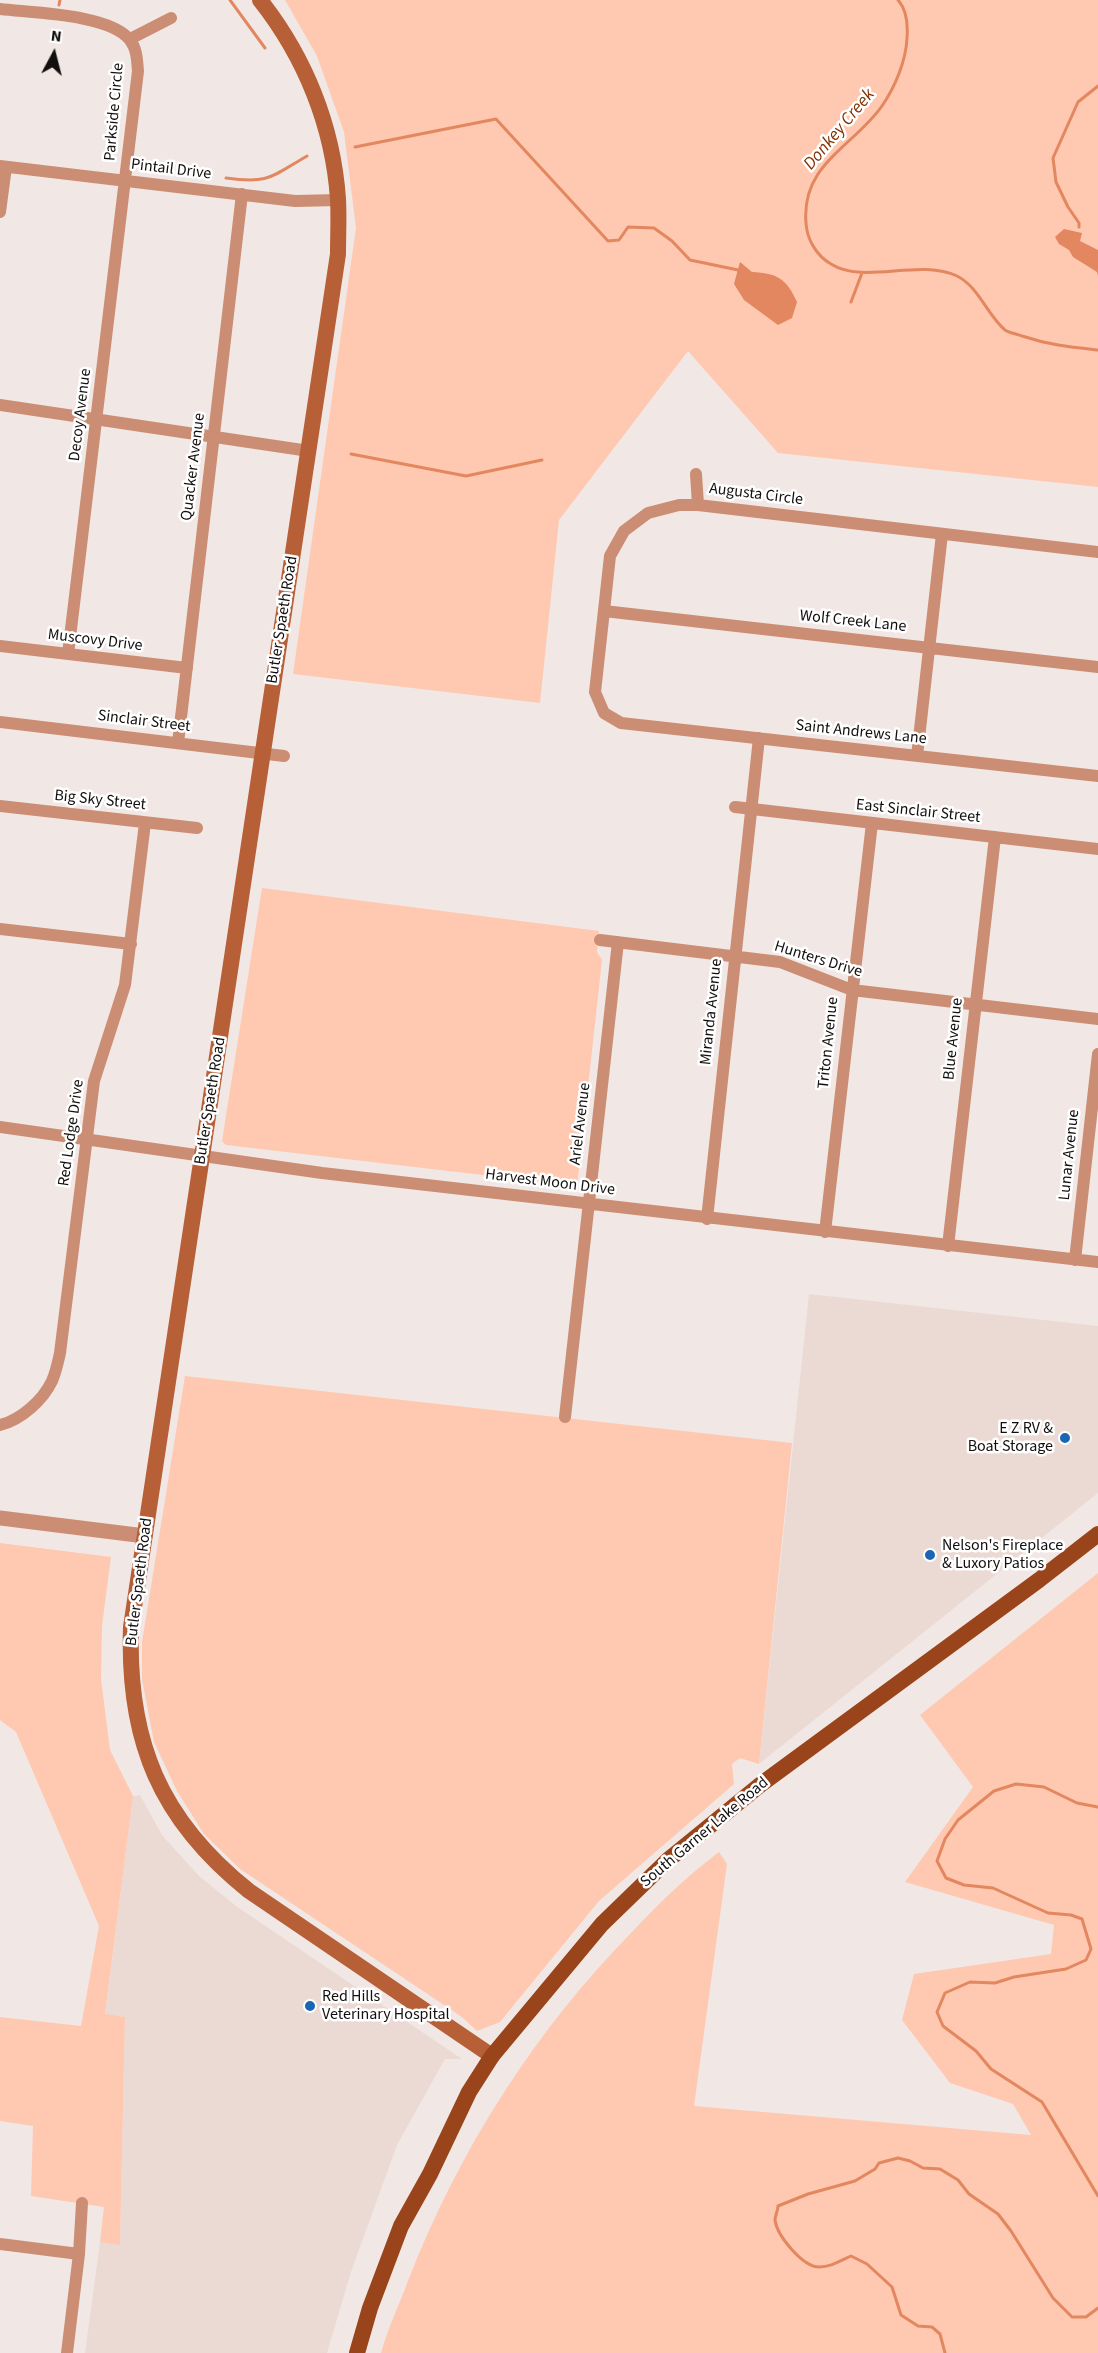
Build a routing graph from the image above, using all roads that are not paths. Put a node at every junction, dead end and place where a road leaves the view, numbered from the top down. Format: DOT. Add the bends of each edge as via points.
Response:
graph roads {
  1 [pos="260,0"];
  2 [pos="0,9"];
  3 [pos="171,18"];
  4 [pos="130,39"];
  5 [pos="3,166"];
  6 [pos="125,181"];
  7 [pos="242,195"];
  8 [pos="338,200"];
  9 [pos="0,212"];
  10 [pos="0,405"];
  11 [pos="97,418"];
  12 [pos="214,436"];
  13 [pos="309,451"];
  14 [pos="696,474"];
  15 [pos="698,505"];
  16 [pos="942,534"];
  17 [pos="1098,552"];
  18 [pos="604,611"];
  19 [pos="0,646"];
  20 [pos="930,648"];
  21 [pos="68,654"];
  22 [pos="1098,667"];
  23 [pos="187,668"];
  24 [pos="0,722"];
  25 [pos="621,723"];
  26 [pos="759,738"];
  27 [pos="178,743"];
  28 [pos="263,753"];
  29 [pos="284,756"];
  30 [pos="917,756"];
  31 [pos="1098,776"];
  32 [pos="0,806"];
  33 [pos="735,807"];
  34 [pos="753,809"];
  35 [pos="145,823"];
  36 [pos="872,823"];
  37 [pos="197,828"];
  38 [pos="994,837"];
  39 [pos="1098,849"];
  40 [pos="0,929"];
  41 [pos="600,940"];
  42 [pos="618,942"];
  43 [pos="131,944"];
  44 [pos="735,957"];
  45 [pos="852,990"];
  46 [pos="974,1005"];
  47 [pos="1098,1019"];
  48 [pos="1098,1054"];
  49 [pos="0,1127"];
  50 [pos="88,1138"];
  51 [pos="202,1155"];
  52 [pos="588,1204"];
  53 [pos="707,1219"];
  54 [pos="825,1232"];
  55 [pos="948,1245"];
  56 [pos="1075,1260"];
  57 [pos="1098,1262"];
  58 [pos="565,1417"];
  59 [pos="0,1425"];
  60 [pos="0,1518"];
  61 [pos="1098,1534"];
  62 [pos="145,1536"];
  63 [pos="492,2056"];
  64 [pos="82,2203"];
  65 [pos="0,2244"];
  66 [pos="79,2254"];
  67 [pos="67,2353"];
  68 [pos="357,2353"];
  1 -- 8 [label="main road, Butler Spaeth Road" via="300,61 322,111"];
  2 -- 4 [label="street, Parkside Circle" via="95,20 113,26"];
  3 -- 4 [label="street"];
  4 -- 6 [label="street, Parkside Circle" via="137,54 138,71"];
  5 -- 6 [label="street, Pintail Drive"];
  5 -- 9 [label="street"];
  6 -- 7 [label="street, Pintail Drive"];
  6 -- 11 [label="street, Decoy Avenue"];
  7 -- 8 [label="street, Pintail Drive" via="295,201"];
  7 -- 12 [label="street, Quacker Avenue"];
  8 -- 13 [label="main road, Butler Spaeth Road" via="338,254"];
  10 -- 11 [label="street"];
  11 -- 12 [label="street"];
  11 -- 21 [label="street, Decoy Avenue"];
  12 -- 13 [label="street"];
  12 -- 23 [label="street, Quacker Avenue"];
  13 -- 28 [label="main road, Butler Spaeth Road"];
  14 -- 15 [label="street"];
  15 -- 16 [label="street, Augusta Circle"];
  15 -- 18 [label="street, Augusta Circle" via="679,504 648,513 624,531 610,556"];
  16 -- 17 [label="street, Augusta Circle"];
  16 -- 20 [label="street"];
  18 -- 20 [label="street, Wolf Creek Lane"];
  18 -- 25 [label="street, Augusta Circle" via="595,692 604,713"];
  19 -- 21 [label="street, Muscovy Drive"];
  20 -- 22 [label="street, Wolf Creek Lane"];
  20 -- 30 [label="street"];
  21 -- 23 [label="street, Muscovy Drive"];
  23 -- 27 [label="street, Quacker Avenue"];
  24 -- 27 [label="street, Sinclair Street"];
  25 -- 26 [label="street, Saint Andrews Lane"];
  26 -- 30 [label="street, Saint Andrews Lane"];
  26 -- 34 [label="street, Miranda Avenue"];
  27 -- 28 [label="street, Sinclair Street"];
  28 -- 29 [label="street, Sinclair Street"];
  28 -- 51 [label="main road, Butler Spaeth Road"];
  30 -- 31 [label="street, Saint Andrews Lane"];
  32 -- 35 [label="street, Big Sky Street"];
  33 -- 34 [label="street, East Sinclair Street"];
  34 -- 36 [label="street, East Sinclair Street"];
  34 -- 44 [label="street, Miranda Avenue"];
  35 -- 37 [label="street, Big Sky Street"];
  35 -- 43 [label="street, Red Lodge Drive"];
  36 -- 38 [label="street, East Sinclair Street"];
  36 -- 45 [label="street, Triton Avenue"];
  38 -- 39 [label="street, East Sinclair Street"];
  38 -- 46 [label="street, Blue Avenue"];
  40 -- 43 [label="street"];
  41 -- 42 [label="street, Hunters Drive"];
  42 -- 44 [label="street, Hunters Drive"];
  42 -- 52 [label="street, Ariel Avenue"];
  43 -- 50 [label="street, Red Lodge Drive" via="125,985 94,1081"];
  44 -- 45 [label="street, Hunters Drive" via="780,962"];
  44 -- 53 [label="street, Miranda Avenue"];
  45 -- 46 [label="street, Hunters Drive"];
  45 -- 54 [label="street, Triton Avenue"];
  46 -- 47 [label="street, Hunters Drive"];
  46 -- 55 [label="street, Blue Avenue"];
  48 -- 56 [label="street, Lunar Avenue"];
  49 -- 50 [label="street, Harvest Moon Drive"];
  50 -- 51 [label="street, Harvest Moon Drive"];
  50 -- 59 [label="street, Red Lodge Drive" via="60,1353 52,1381 36,1405"];
  51 -- 52 [label="street, Harvest Moon Drive"];
  51 -- 62 [label="main road, Butler Spaeth Road"];
  52 -- 53 [label="street, Harvest Moon Drive"];
  52 -- 58 [label="street, Ariel Avenue"];
  53 -- 54 [label="street, Harvest Moon Drive"];
  54 -- 55 [label="street, Harvest Moon Drive"];
  55 -- 56 [label="street, Harvest Moon Drive"];
  56 -- 57 [label="street, Harvest Moon Drive"];
  60 -- 62 [label="street"];
  61 -- 63 [label="main road, South Garner Lake Road" via="760,1785 668,1860 602,1924"];
  62 -- 63 [label="main road, Butler Spaeth Road" via="131,1628 131,1687 148,1759 185,1828 224,1872 249,1891"];
  63 -- 68 [label="main road, South Garner Lake Road" via="469,2092 401,2226"];
  64 -- 66 [label="street"];
  65 -- 66 [label="street"];
  66 -- 67 [label="street"];
}
